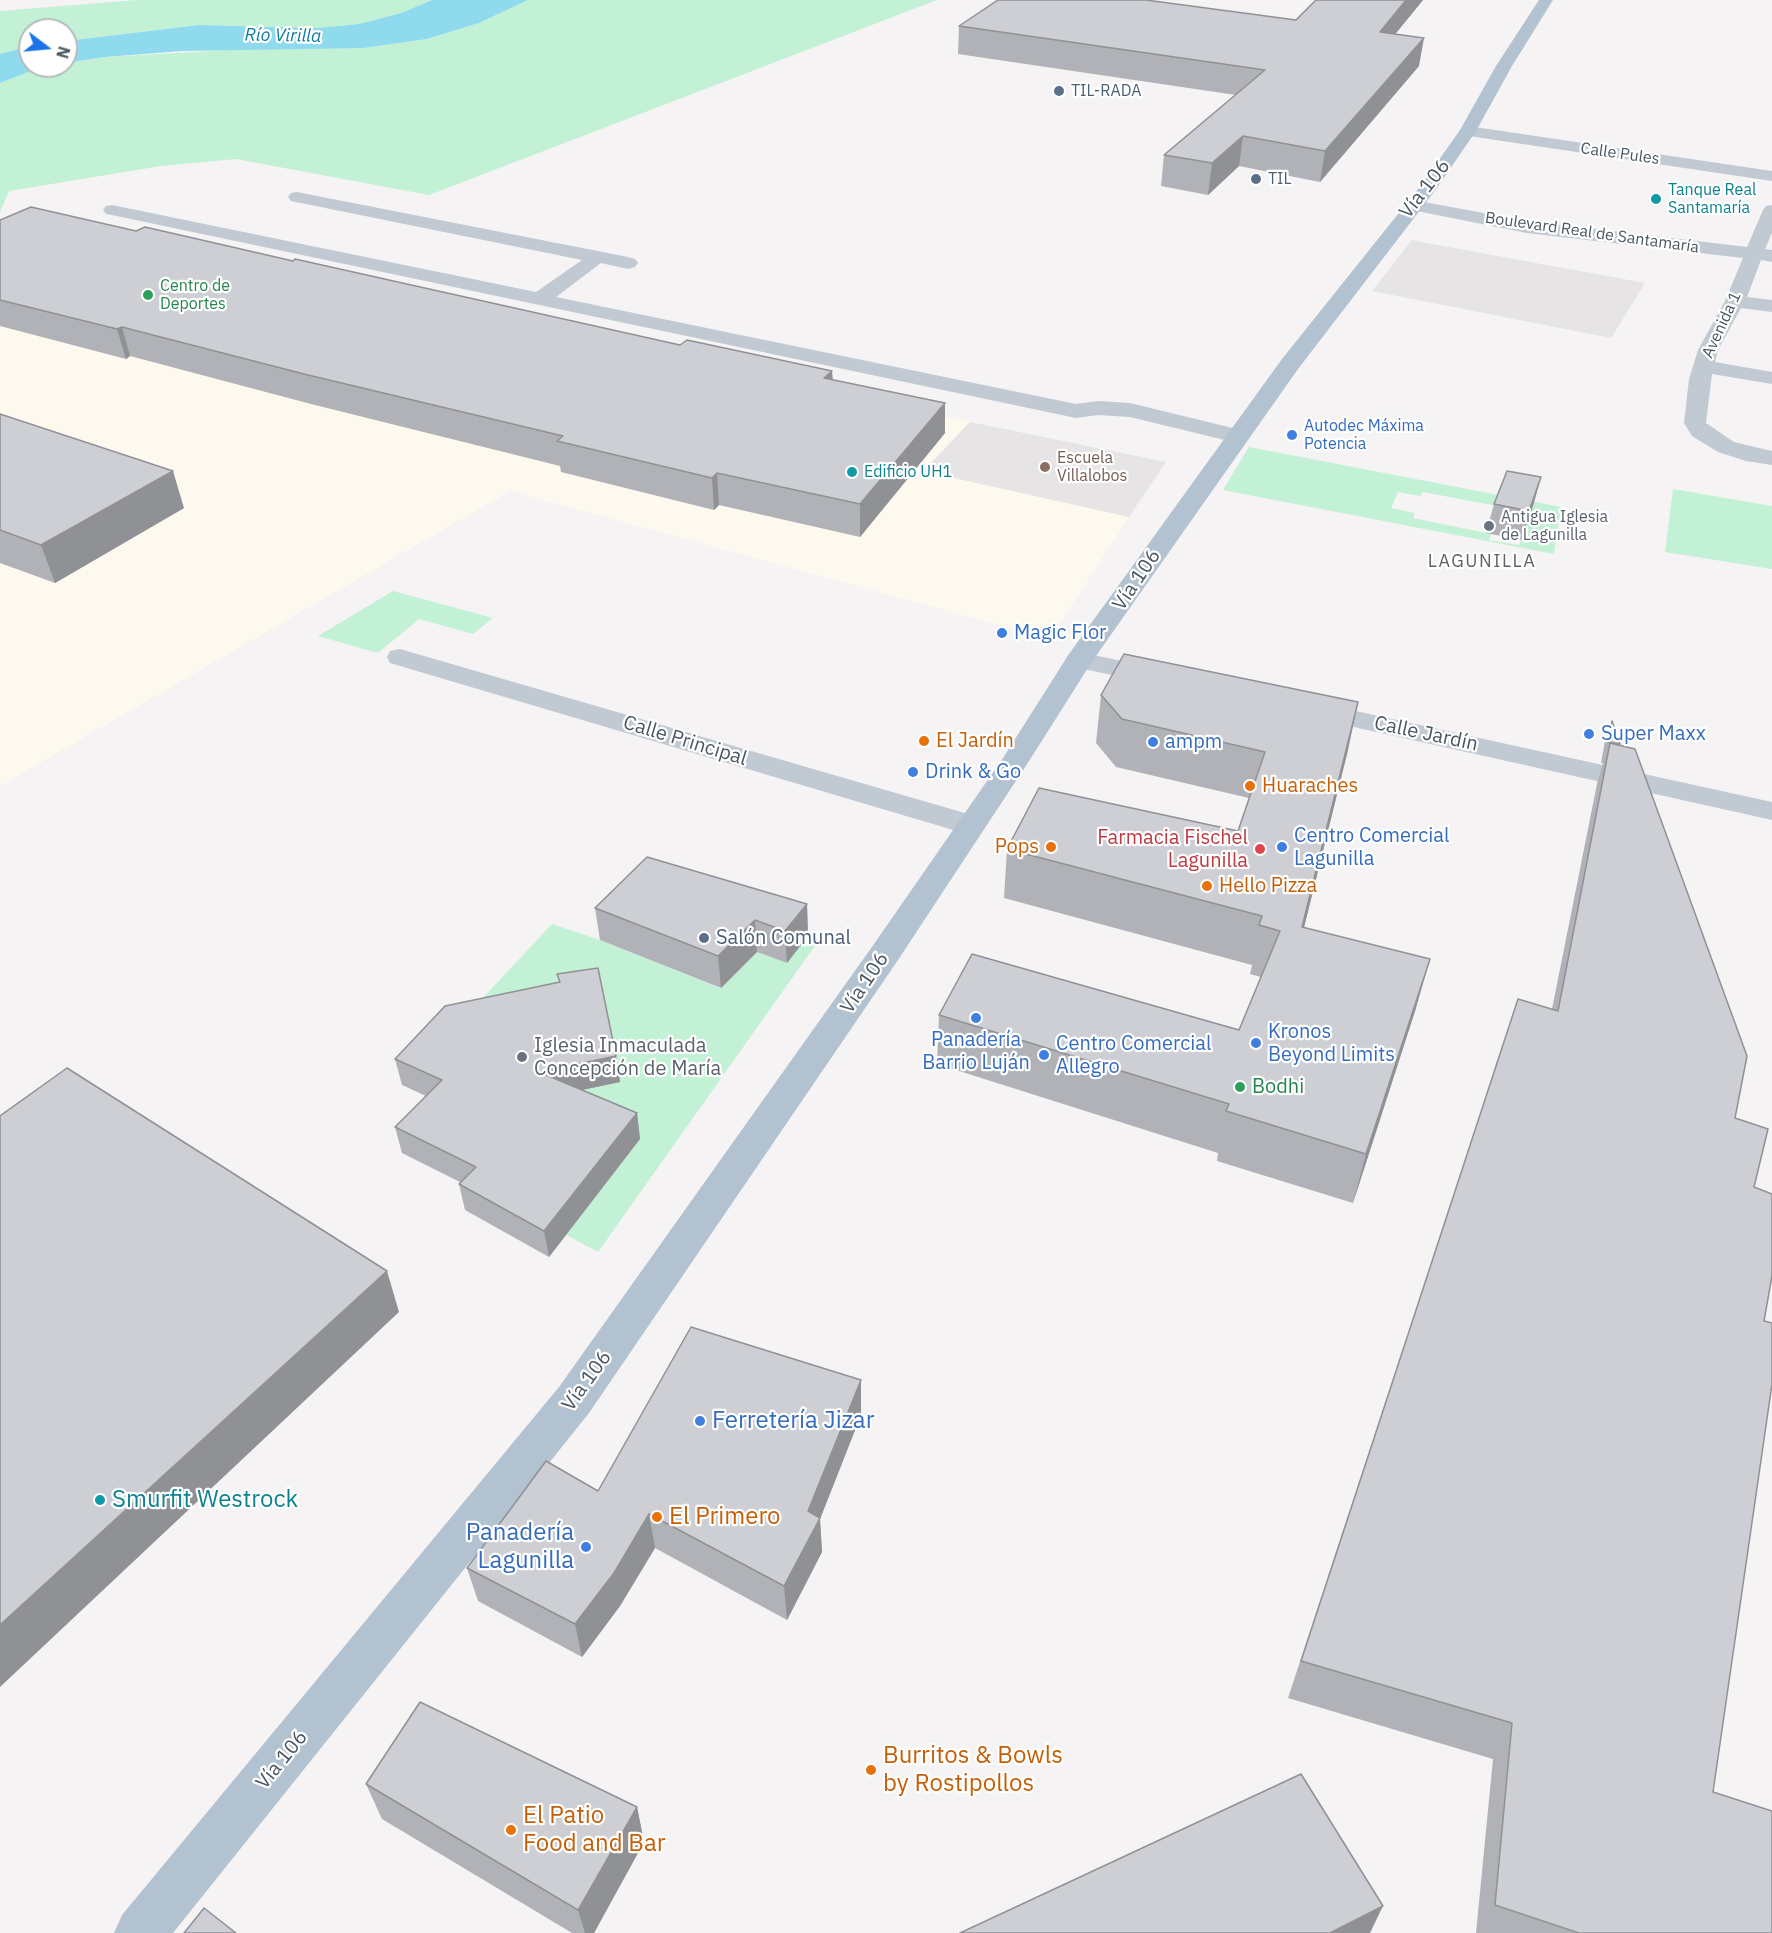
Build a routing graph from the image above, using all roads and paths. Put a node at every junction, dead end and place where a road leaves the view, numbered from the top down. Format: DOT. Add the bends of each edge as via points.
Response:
graph roads {
  1 [pos="1546,0"];
  2 [pos="1468,131"];
  3 [pos="1772,176"];
  4 [pos="1430,195"];
  5 [pos="297,197"];
  6 [pos="112,210"];
  7 [pos="1772,210"];
  8 [pos="1550,212"];
  9 [pos="1765,249"];
  10 [pos="598,257"];
  11 [pos="628,262"];
  12 [pos="538,300"];
  13 [pos="1735,301"];
  14 [pos="1772,306"];
  15 [pos="1703,366"];
  16 [pos="1772,378"];
  17 [pos="1076,411"];
  18 [pos="1123,432"];
  19 [pos="1157,439"];
  20 [pos="1231,444"];
  21 [pos="1772,458"];
  22 [pos="400,657"];
  23 [pos="1079,660"];
  24 [pos="1184,682"];
  25 [pos="1288,705"];
  26 [pos="1772,811"];
  27 [pos="971,825"];
  28 [pos="140,1933"];
  1 -- 2 [label="main road, Vía 106"];
  2 -- 3 [label="street, Calle Pules"];
  2 -- 4 [label="main road, Vía 106"];
  4 -- 9 [label="street, Boulevard Real de Santamaría" via="1527,227"];
  4 -- 20 [label="main road, Vía 106" via="1290,364"];
  5 -- 10 [label="street"];
  6 -- 12 [label="street"];
  7 -- 9 [label="street, Avenida 1"];
  8 -- 9 [label="street, Boulevard Real de Santamaría"];
  9 -- 13 [label="street, Avenida 1"];
  10 -- 11 [label="street"];
  10 -- 12 [label="street"];
  12 -- 17 [label="street"];
  13 -- 14 [label="street"];
  13 -- 15 [label="street, Avenida 1"];
  15 -- 16 [label="street"];
  15 -- 21 [label="street, Avenida 1" via="1695,423 1700,431 1746,454"];
  17 -- 18 [label="street" via="1094,423"];
  17 -- 20 [label="street" via="1130,410"];
  19 -- 20 [label="street"];
  20 -- 23 [label="main road, Vía 106"];
  22 -- 27 [label="street, Calle Principal"];
  23 -- 24 [label="street"];
  23 -- 27 [label="main road, Vía 106"];
  25 -- 26 [label="street, Calle Jardín"];
  27 -- 28 [label="main road, Vía 106" via="805,1071 574,1400"];
}
